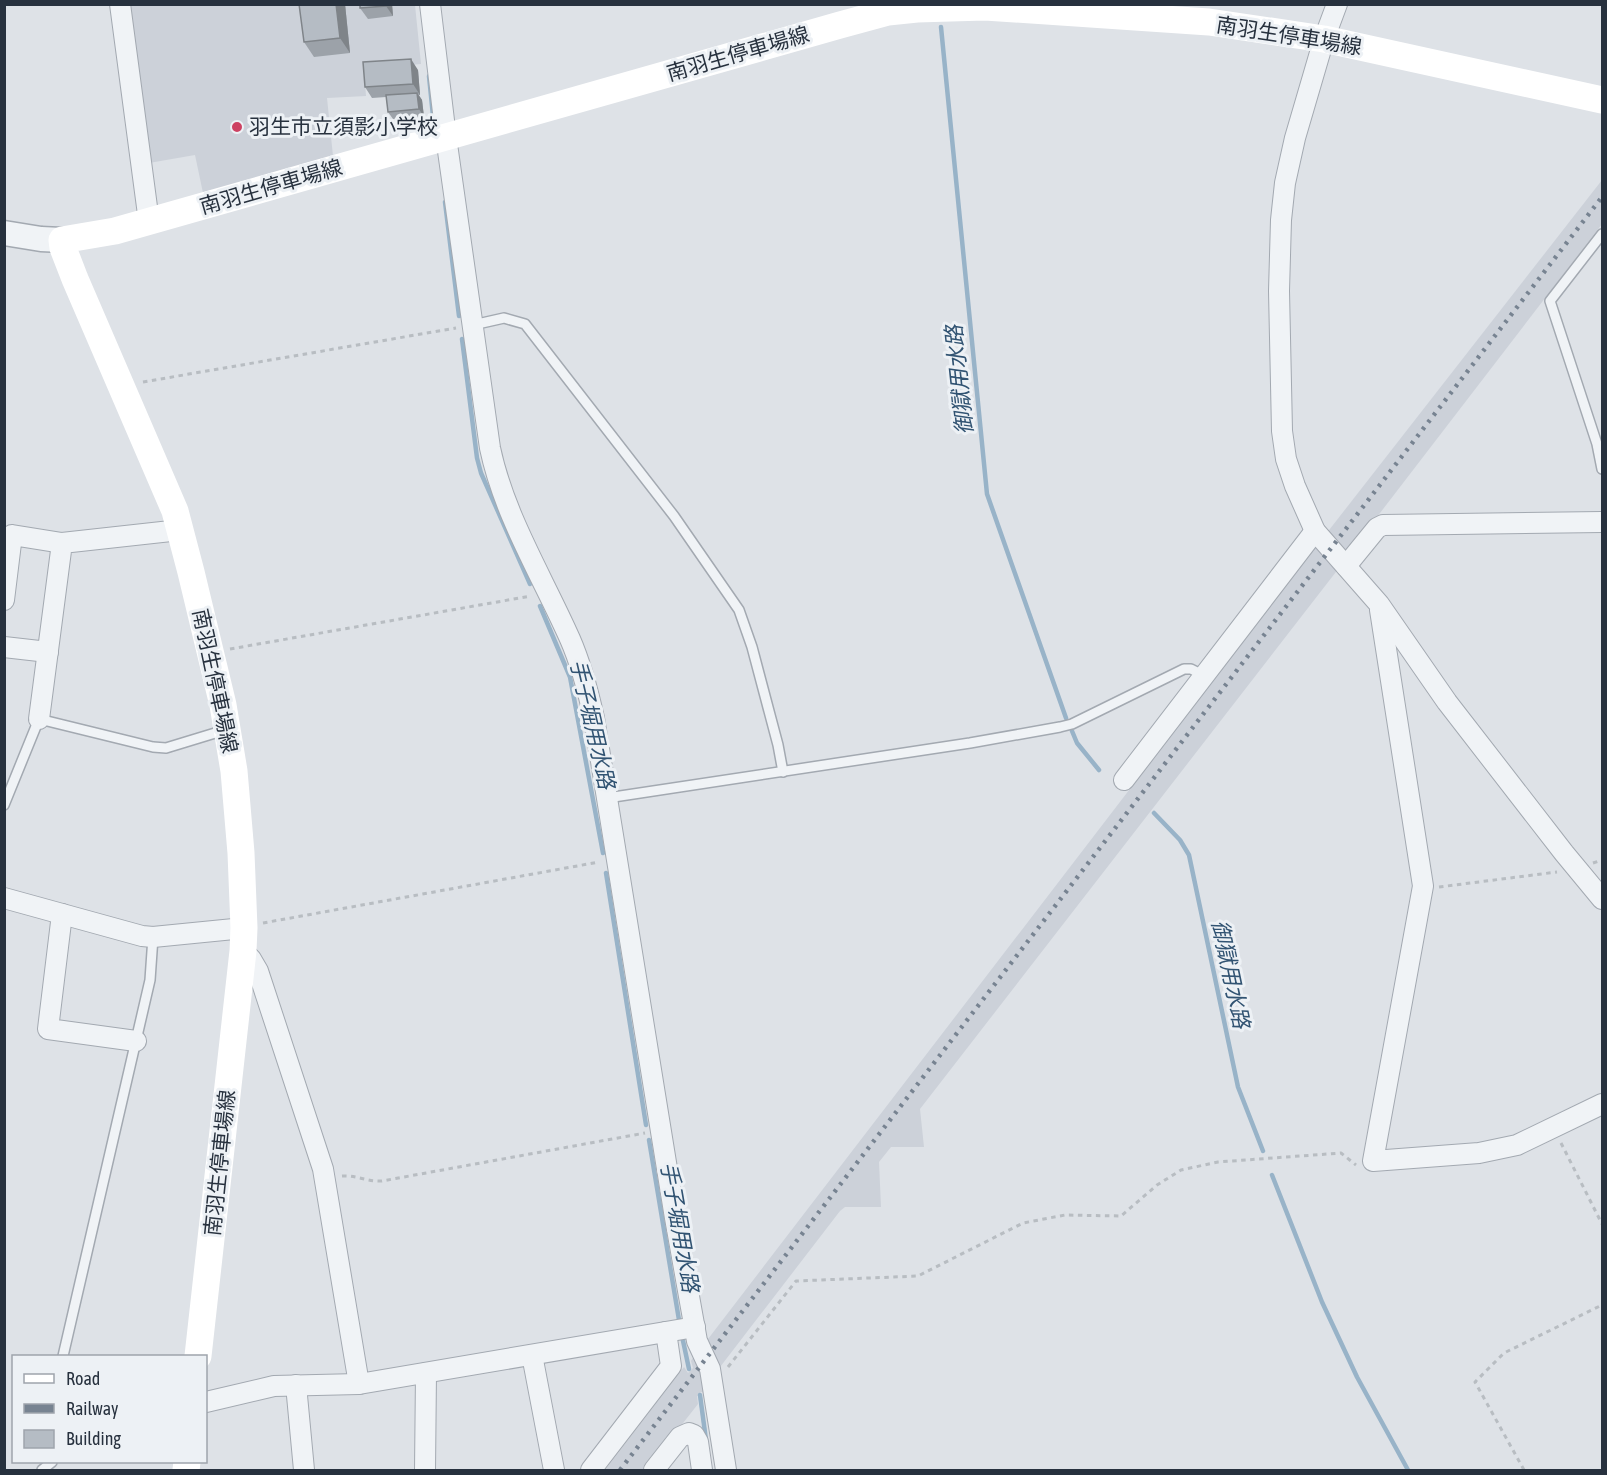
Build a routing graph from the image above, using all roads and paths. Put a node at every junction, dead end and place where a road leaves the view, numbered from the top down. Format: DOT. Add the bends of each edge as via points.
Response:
graph roads {
  1 [pos="120,4"];
  2 [pos="430,4"];
  3 [pos="1337,4"];
  4 [pos="951,6"];
  5 [pos="1324,39"];
  6 [pos="1602,100"];
  7 [pos="446,137"];
  8 [pos="149,222"];
  9 [pos="4,233"];
  10 [pos="1602,234"];
  11 [pos="62,240"];
  12 [pos="473,326"];
  13 [pos="121,386"];
  14 [pos="1602,469"];
  15 [pos="1602,522"];
  16 [pos="180,530"];
  17 [pos="1315,531"];
  18 [pos="62,543"];
  19 [pos="1346,566"];
  20 [pos="547,590"];
  21 [pos="4,600"];
  22 [pos="1379,604"];
  23 [pos="4,647"];
  24 [pos="48,652"];
  25 [pos="212,654"];
  26 [pos="1203,675"];
  27 [pos="39,719"];
  28 [pos="227,729"];
  29 [pos="783,771"];
  30 [pos="1124,780"];
  31 [pos="607,798"];
  32 [pos="4,805"];
  33 [pos="617,859"];
  34 [pos="1578,869"];
  35 [pos="1422,890"];
  36 [pos="4,898"];
  37 [pos="1602,899"];
  38 [pos="62,914"];
  39 [pos="153,937"];
  40 [pos="244,940"];
  41 [pos="136,1041"];
  42 [pos="1602,1104"];
  43 [pos="1553,1128"];
  44 [pos="660,1131"];
  45 [pos="1373,1161"];
  46 [pos="325,1180"];
  47 [pos="1602,1224"];
  48 [pos="1602,1305"];
  49 [pos="695,1327"];
  50 [pos="666,1332"];
  51 [pos="63,1355"];
  52 [pos="198,1355"];
  53 [pos="532,1355"];
  54 [pos="426,1373"];
  55 [pos="359,1384"];
  56 [pos="296,1385"];
  57 [pos="712,1387"];
  58 [pos="207,1402"];
  59 [pos="304,1470"];
  60 [pos="425,1470"];
  61 [pos="554,1470"];
  62 [pos="591,1470"];
  63 [pos="654,1470"];
  64 [pos="702,1470"];
  65 [pos="726,1470"];
  66 [pos="1524,1470"];
  1 -- 8 [label="street"];
  2 -- 7 [label="street"];
  3 -- 5 [label="street"];
  4 -- 5 [label="main road, 南羽生停車場線" via="1161,16"];
  4 -- 7 [label="main road, 南羽生停車場線" via="888,12"];
  5 -- 6 [label="main road, 南羽生停車場線"];
  5 -- 17 [label="street" via="1285,183 1279,291 1286,459"];
  7 -- 8 [label="main road, 南羽生停車場線"];
  7 -- 12 [label="street"];
  8 -- 11 [label="main road, 南羽生停車場線" via="102,235"];
  9 -- 11 [label="street"];
  10 -- 14 [label="lane" via="1550,301"];
  11 -- 13 [label="main road, 南羽生停車場線"];
  12 -- 13 [label="path"];
  12 -- 20 [label="street" via="494,471"];
  12 -- 29 [label="lane" via="504,318 525,324 681,525 739,610 753,647"];
  13 -- 16 [label="main road, 南羽生停車場線"];
  15 -- 19 [label="street" via="1383,525"];
  16 -- 18 [label="street"];
  16 -- 25 [label="main road, 南羽生停車場線"];
  17 -- 19 [label="street"];
  17 -- 26 [label="street"];
  18 -- 21 [label="street" via="12,535"];
  18 -- 24 [label="street"];
  19 -- 22 [label="street"];
  20 -- 25 [label="path" via="533,596"];
  20 -- 31 [label="street" via="588,689"];
  22 -- 34 [label="street" via="1447,702"];
  22 -- 35 [label="street"];
  23 -- 24 [label="street"];
  24 -- 27 [label="street"];
  25 -- 28 [label="main road, 南羽生停車場線"];
  26 -- 29 [label="lane" via="1184,669 1060,727"];
  26 -- 30 [label="street"];
  27 -- 28 [label="lane" via="165,748"];
  27 -- 32 [label="lane"];
  28 -- 40 [label="main road, 南羽生停車場線" via="237,802"];
  29 -- 31 [label="lane"];
  31 -- 33 [label="street"];
  33 -- 40 [label="path"];
  33 -- 44 [label="street"];
  34 -- 35 [label="path"];
  34 -- 37 [label="street"];
  35 -- 45 [label="street"];
  36 -- 38 [label="street"];
  38 -- 39 [label="street"];
  38 -- 41 [label="street" via="48,1029"];
  39 -- 40 [label="street"];
  39 -- 41 [label="lane" via="150,980"];
  40 -- 46 [label="street" via="258,971"];
  40 -- 52 [label="main road, 南羽生停車場線"];
  41 -- 51 [label="lane"];
  42 -- 43 [label="street"];
  43 -- 45 [label="street" via="1517,1145 1479,1153"];
  43 -- 47 [label="path"];
  44 -- 46 [label="path" via="382,1181 349,1176"];
  44 -- 49 [label="street"];
  45 -- 57 [label="path" via="1358,1167 1341,1153 1218,1162 1181,1170 1156,1185 1121,1216 1065,1215 1023,1223 918,1276 796,1281"];
  46 -- 55 [label="street"];
  48 -- 66 [label="path" via="1504,1353 1475,1382"];
  49 -- 50 [label="street"];
  49 -- 57 [label="street"];
  50 -- 53 [label="street"];
  50 -- 62 [label="street" via="671,1366"];
  53 -- 54 [label="street"];
  53 -- 61 [label="street"];
  54 -- 55 [label="street"];
  54 -- 60 [label="street"];
  55 -- 56 [label="street"];
  56 -- 58 [label="street" via="274,1386"];
  56 -- 59 [label="street"];
  57 -- 65 [label="street"];
  63 -- 64 [label="street" via="680,1437 688,1433 698,1442"];
}
